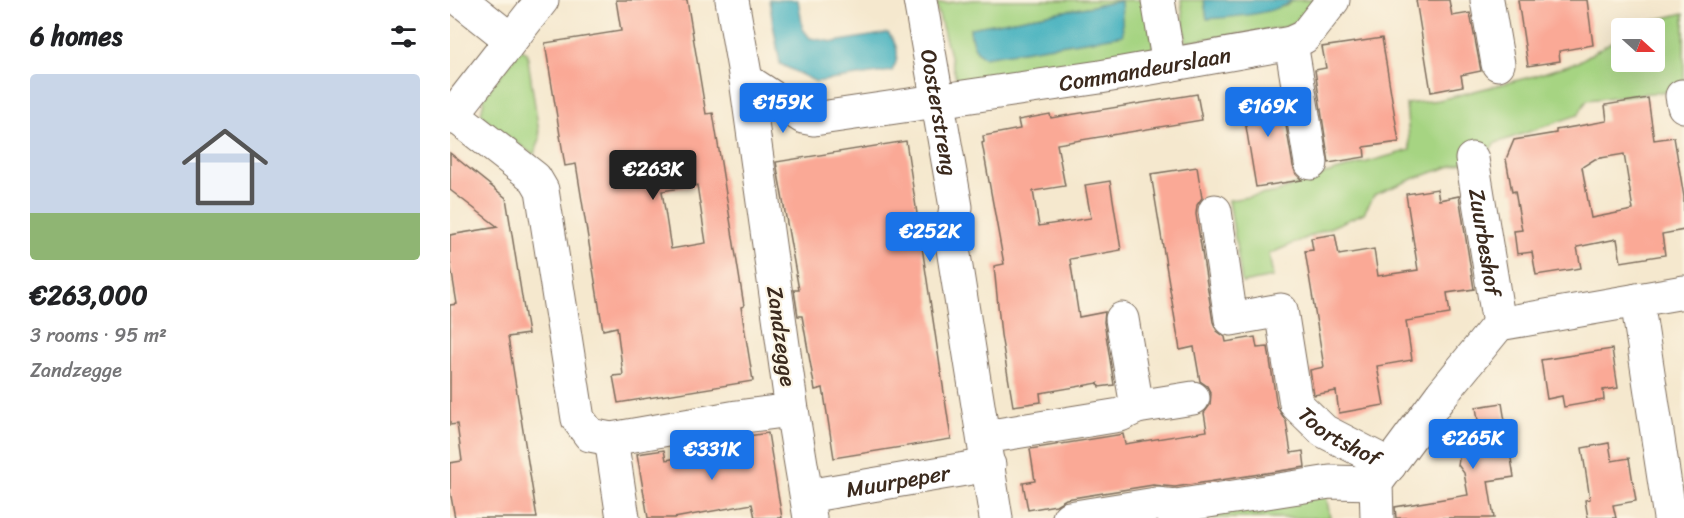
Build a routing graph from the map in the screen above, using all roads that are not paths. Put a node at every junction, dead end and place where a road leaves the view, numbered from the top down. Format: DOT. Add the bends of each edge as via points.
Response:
graph roads {
  1 [pos="461,0"];
  2 [pos="542,0"];
  3 [pos="732,0"];
  4 [pos="920,0"];
  5 [pos="1158,0"];
  6 [pos="1333,0"];
  7 [pos="1487,0"];
  8 [pos="510,39"];
  9 [pos="1291,43"];
  10 [pos="1498,64"];
  11 [pos="1169,65"];
  12 [pos="746,80"];
  13 [pos="937,101"];
  14 [pos="452,116"];
  15 [pos="1472,159"];
  16 [pos="1311,164"];
  17 [pos="1215,211"];
  18 [pos="1684,292"];
  19 [pos="1637,300"];
  20 [pos="1122,320"];
  21 [pos="1499,324"];
  22 [pos="1193,398"];
  23 [pos="1137,407"];
  24 [pos="792,410"];
  25 [pos="610,440"];
  26 [pos="987,451"];
  27 [pos="1383,474"];
  28 [pos="808,507"];
  29 [pos="623,518"];
  30 [pos="996,518"];
  31 [pos="1069,518"];
  32 [pos="1377,518"];
  33 [pos="1670,518"];
  1 -- 8 [label="street"];
  2 -- 8 [label="street"];
  3 -- 12 [label="street, Zandzegge"];
  4 -- 13 [label="street, Oosterstreng"];
  5 -- 11 [label="street"];
  6 -- 9 [label="street, Commandeurslaan" via="1304,37"];
  7 -- 10 [label="street"];
  8 -- 14 [label="street"];
  9 -- 11 [label="street, Commandeurslaan"];
  9 -- 16 [label="street"];
  11 -- 13 [label="street, Commandeurslaan"];
  12 -- 13 [label="street, Commandeurslaan" via="803,117 814,119"];
  12 -- 24 [label="street, Zandzegge"];
  13 -- 26 [label="street, Oosterstreng" via="956,207 951,236"];
  14 -- 25 [label="street" via="535,178 542,190 578,419 590,435"];
  15 -- 21 [label="street, Zuurbeshof"];
  17 -- 27 [label="street, Toortshof" via="1231,319 1281,310 1296,404 1324,431"];
  18 -- 19 [label="street"];
  19 -- 21 [label="street"];
  19 -- 33 [label="street"];
  20 -- 23 [label="street"];
  21 -- 27 [label="street"];
  22 -- 23 [label="street"];
  23 -- 26 [label="street"];
  24 -- 25 [label="street, Zandzegge"];
  24 -- 28 [label="street, Muurpeper"];
  25 -- 29 [label="street"];
  26 -- 28 [label="street, Muurpeper"];
  26 -- 30 [label="street, Oosterstreng"];
  27 -- 31 [label="street"];
  27 -- 32 [label="street"];
}
